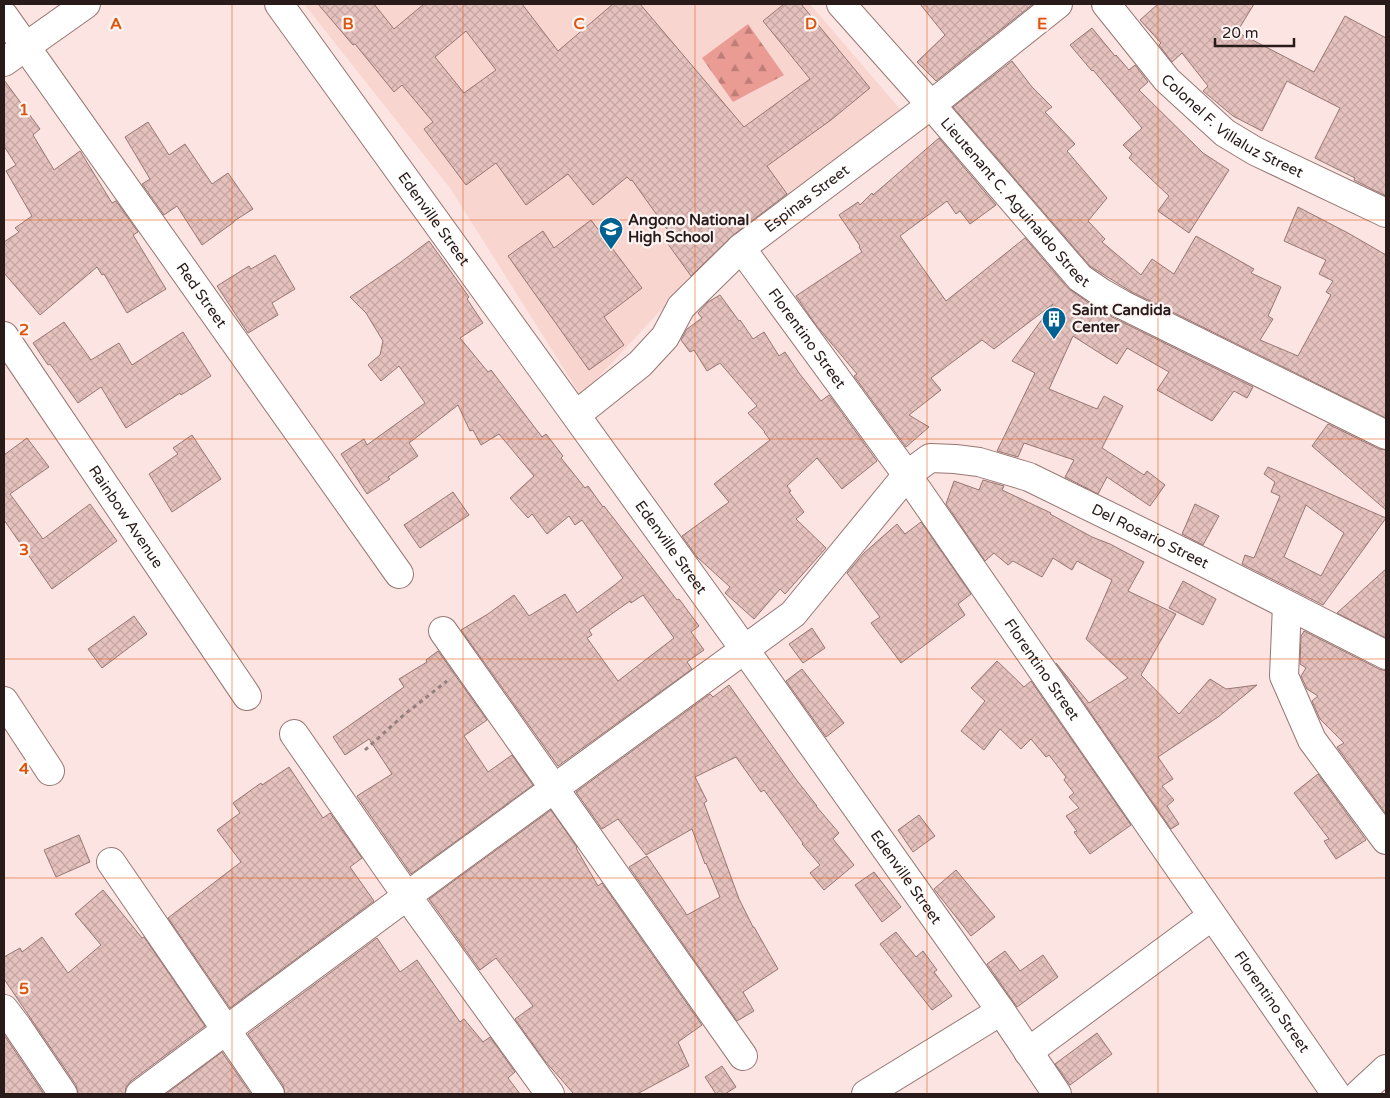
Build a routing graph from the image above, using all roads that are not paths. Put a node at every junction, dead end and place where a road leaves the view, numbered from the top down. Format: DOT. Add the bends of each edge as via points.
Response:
graph roads {
  1 [pos="86,4"];
  2 [pos="279,4"];
  3 [pos="841,4"];
  4 [pos="1058,4"];
  5 [pos="1106,4"];
  6 [pos="4,16"];
  7 [pos="26,47"];
  8 [pos="4,62"];
  9 [pos="931,105"];
  10 [pos="1386,213"];
  11 [pos="741,248"];
  12 [pos="4,336"];
  13 [pos="576,415"];
  14 [pos="1386,435"];
  15 [pos="906,475"];
  16 [pos="399,574"];
  17 [pos="1287,605"];
  18 [pos="442,631"];
  19 [pos="745,650"];
  20 [pos="1386,655"];
  21 [pos="247,696"];
  22 [pos="4,700"];
  23 [pos="294,734"];
  24 [pos="50,771"];
  25 [pos="554,788"];
  26 [pos="1386,840"];
  27 [pos="111,862"];
  28 [pos="407,896"];
  29 [pos="1212,916"];
  30 [pos="4,1009"];
  31 [pos="1001,1011"];
  32 [pos="226,1031"];
  33 [pos="1028,1052"];
  34 [pos="743,1056"];
  35 [pos="1386,1069"];
  36 [pos="63,1094"];
  37 [pos="140,1094"];
  38 [pos="270,1094"];
  39 [pos="550,1094"];
  40 [pos="866,1094"];
  41 [pos="1058,1094"];
  42 [pos="1336,1094"];
  43 [pos="1358,1094"];
  1 -- 7 [label="street"];
  2 -- 13 [label="street, Edenville Street"];
  3 -- 9 [label="street, Lieutenant C. Aguinaldo Street"];
  4 -- 9 [label="street, Espinas Street"];
  5 -- 10 [label="street, Colonel F. Villaluz Street" via="1167,80 1225,133"];
  6 -- 7 [label="street, Red Street"];
  7 -- 8 [label="street"];
  7 -- 16 [label="street, Red Street"];
  9 -- 11 [label="street, Espinas Street"];
  9 -- 14 [label="street, Lieutenant C. Aguinaldo Street" via="1080,278 1123,305"];
  11 -- 13 [label="street, Espinas Street" via="681,307 666,337 640,364"];
  11 -- 15 [label="street, Florentino Street"];
  12 -- 21 [label="street, Rainbow Avenue"];
  13 -- 19 [label="street, Edenville Street"];
  15 -- 17 [label="street, Del Rosario Street" via="930,458 979,462 1029,477"];
  15 -- 19 [label="street, Del Rosario Street" via="793,614"];
  15 -- 29 [label="street, Florentino Street"];
  17 -- 20 [label="street, Del Rosario Street"];
  17 -- 26 [label="street" via="1284,676 1312,740"];
  18 -- 25 [label="street"];
  19 -- 25 [label="street, Del Rosario Street"];
  19 -- 31 [label="street, Edenville Street"];
  22 -- 24 [label="street"];
  23 -- 28 [label="street"];
  25 -- 28 [label="street, Del Rosario Street"];
  25 -- 34 [label="street"];
  27 -- 32 [label="street"];
  28 -- 32 [label="street, Del Rosario Street"];
  28 -- 39 [label="street"];
  29 -- 33 [label="street"];
  29 -- 42 [label="street, Florentino Street"];
  30 -- 36 [label="street"];
  31 -- 33 [label="street, Edenville Street"];
  31 -- 40 [label="street"];
  32 -- 37 [label="street, Del Rosario Street"];
  32 -- 38 [label="street"];
  33 -- 41 [label="street, Edenville Street"];
  35 -- 43 [label="street"];
}
